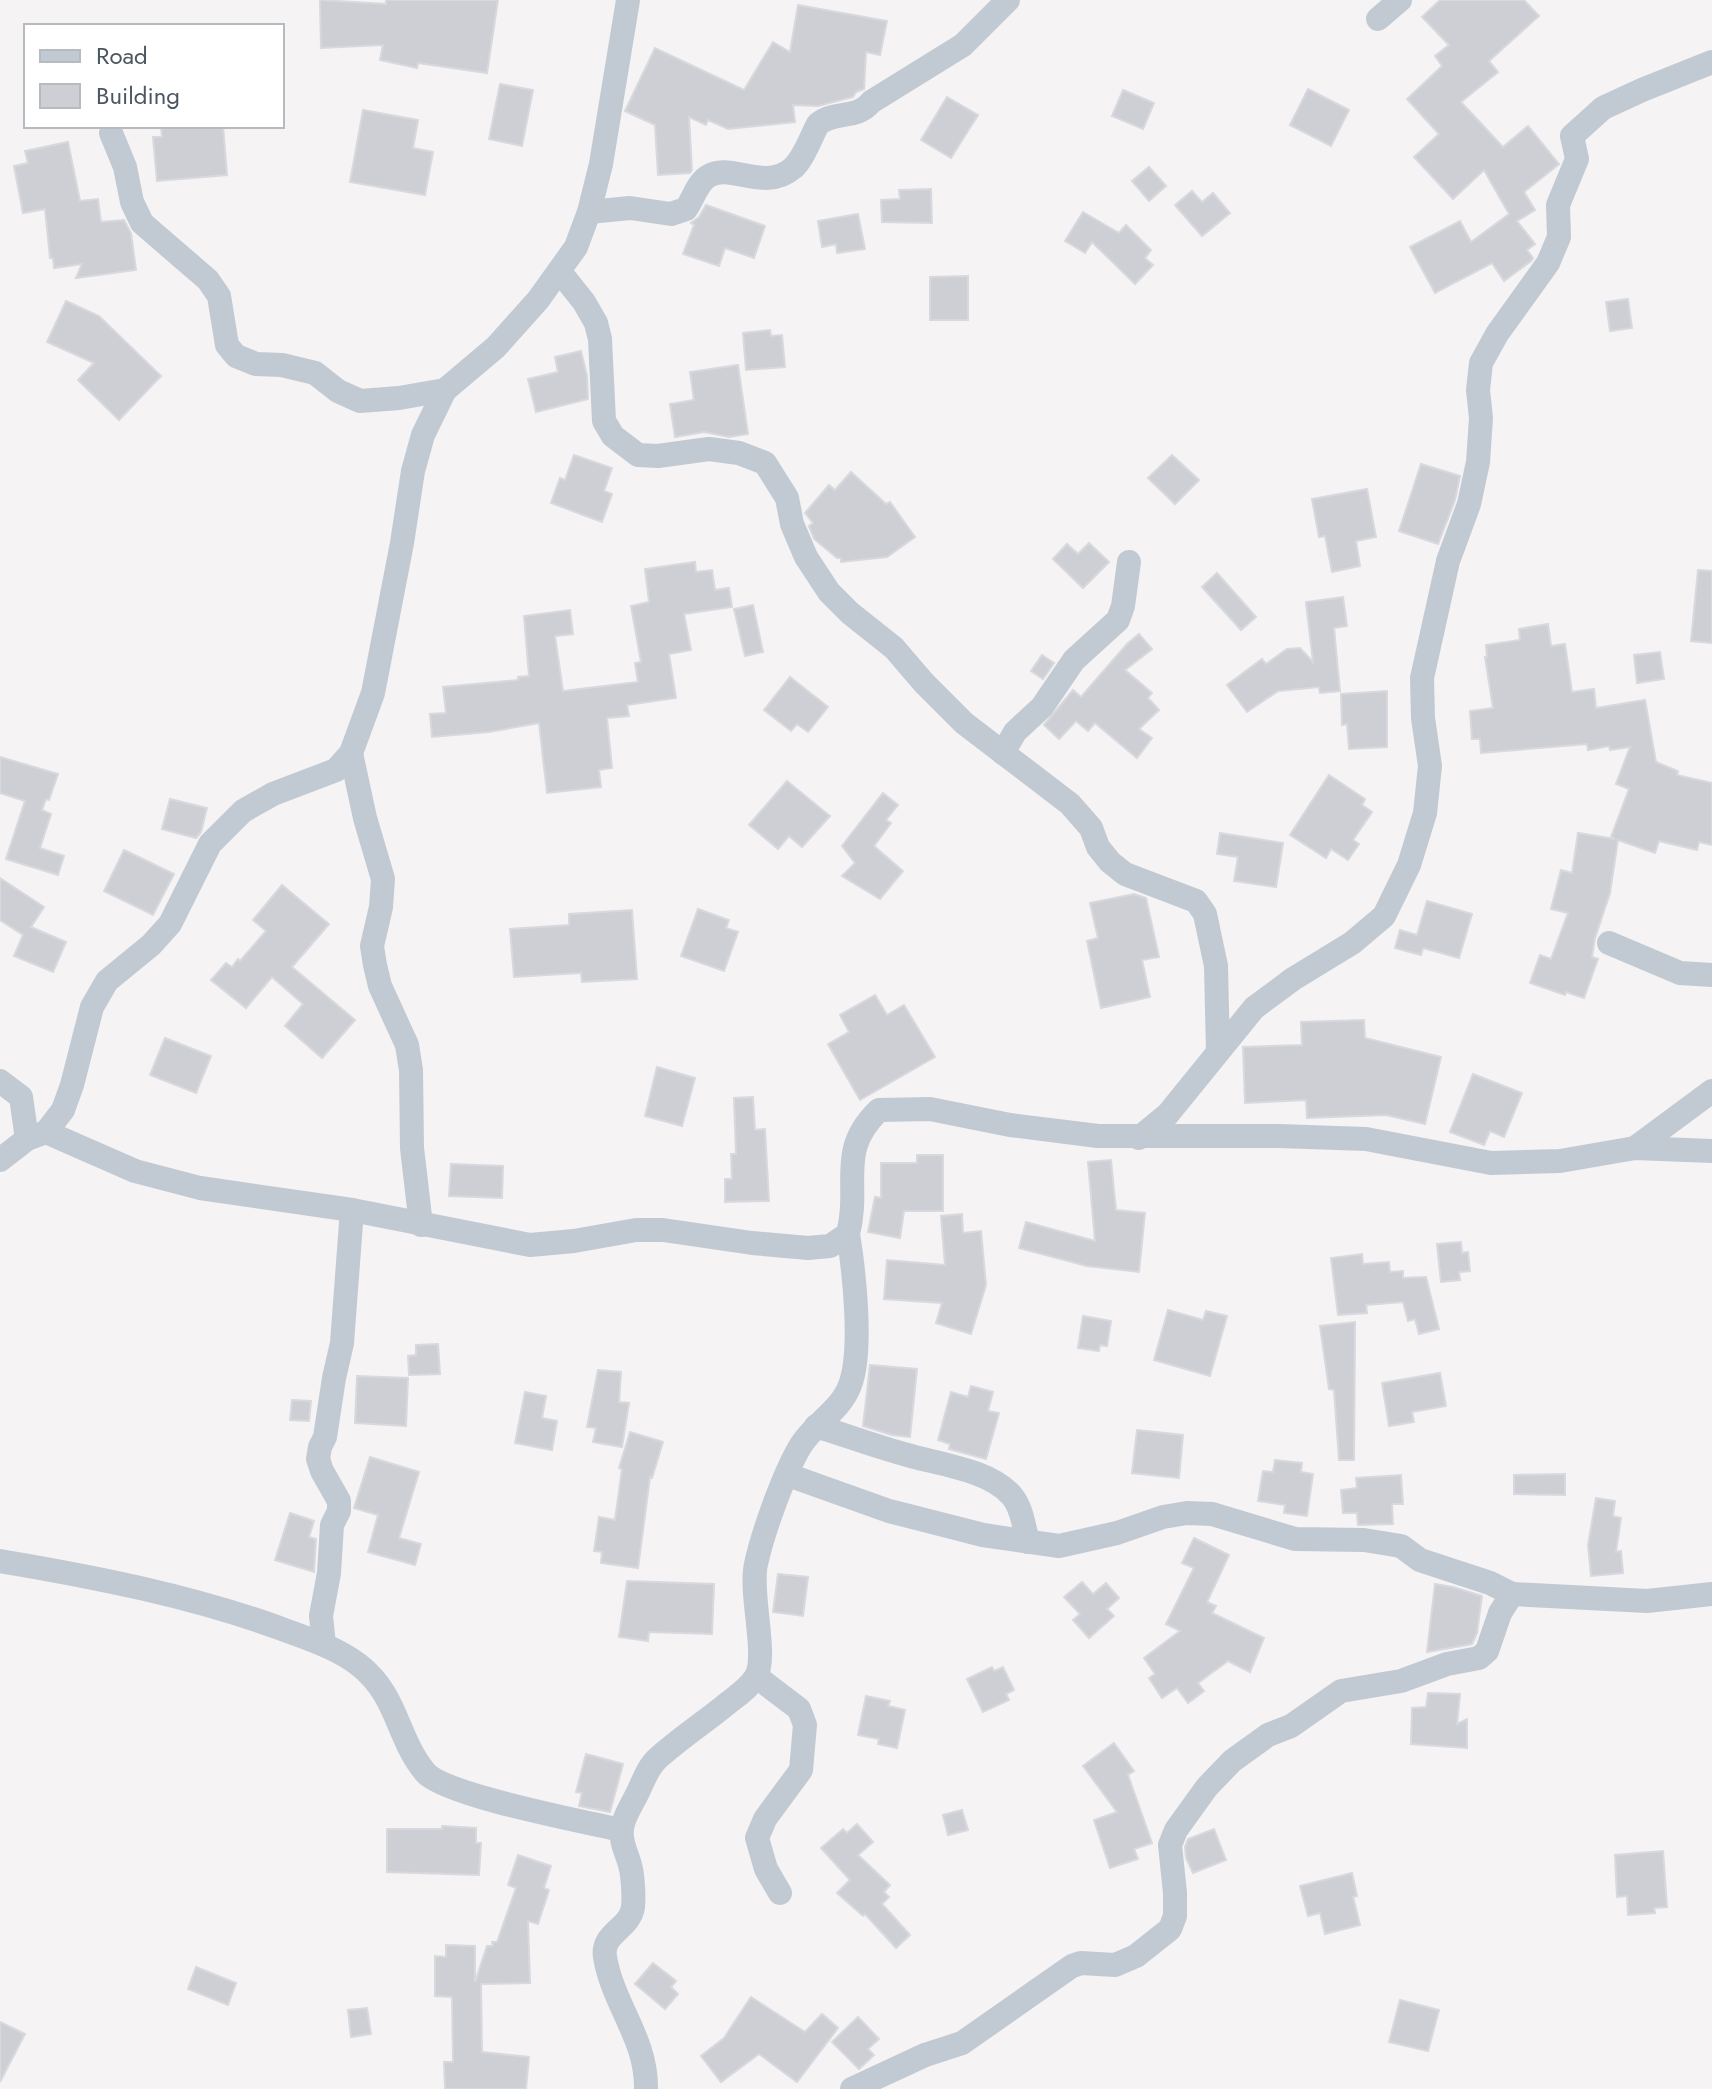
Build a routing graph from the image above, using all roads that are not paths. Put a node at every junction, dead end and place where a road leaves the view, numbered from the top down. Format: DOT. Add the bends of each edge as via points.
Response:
graph roads {
  1 [pos="628,0"];
  2 [pos="1008,0"];
  3 [pos="1400,0"];
  4 [pos="1378,19"];
  5 [pos="1712,62"];
  6 [pos="111,133"];
  7 [pos="589,212"];
  8 [pos="560,272"];
  9 [pos="445,390"];
  10 [pos="1129,562"];
  11 [pos="351,753"];
  12 [pos="1003,753"];
  13 [pos="1609,943"];
  14 [pos="1712,975"];
  15 [pos="1218,1052"];
  16 [pos="0,1081"];
  17 [pos="1712,1091"];
  18 [pos="36,1135"];
  19 [pos="1139,1138"];
  20 [pos="1635,1148"];
  21 [pos="1712,1151"];
  22 [pos="0,1160"];
  23 [pos="352,1210"];
  24 [pos="421,1225"];
  25 [pos="848,1234"];
  26 [pos="816,1426"];
  27 [pos="788,1475"];
  28 [pos="1028,1542"];
  29 [pos="0,1561"];
  30 [pos="1512,1594"];
  31 [pos="1712,1594"];
  32 [pos="324,1645"];
  33 [pos="757,1677"];
  34 [pos="621,1830"];
  35 [pos="780,1893"];
  36 [pos="646,2089"];
  37 [pos="852,2089"];
  1 -- 7 [label="street"];
  2 -- 7 [label="street" via="963,45 864,111 832,115 818,124 793,168 766,180 721,172 709,175 686,209 678,212"];
  3 -- 4 [label="street"];
  5 -- 15 [label="street" via="1603,108 1572,136 1577,159 1558,205 1559,237 1548,263 1481,363 1478,462 1448,561 1422,678 1430,766 1425,813 1409,865 1384,916 1254,1008"];
  6 -- 9 [label="street" via="142,223 208,280 219,296 227,345 236,356 315,373 360,401"];
  7 -- 8 [label="street"];
  8 -- 9 [label="street" via="496,347"];
  8 -- 12 [label="street" via="596,323 604,421 613,436 638,455 709,449 765,463 787,498 806,557 829,592 894,648 964,723"];
  9 -- 11 [label="street" via="413,471 373,693"];
  10 -- 12 [label="street" via="1118,620 1074,660"];
  11 -- 18 [label="street" via="336,770 243,811 210,844 170,924 107,981 92,1007 63,1110"];
  11 -- 24 [label="street" via="383,879 372,946 380,986 407,1045"];
  12 -- 15 [label="street" via="1070,804 1091,828 1098,847 1125,874 1196,901 1205,914 1216,966"];
  13 -- 14 [label="street" via="1680,973"];
  15 -- 19 [label="street" via="1168,1114"];
  16 -- 18 [label="street" via="21,1097"];
  17 -- 20 [label="street"];
  18 -- 22 [label="street"];
  18 -- 23 [label="street" via="200,1188"];
  19 -- 20 [label="street" via="1366,1139 1520,1164"];
  19 -- 25 [label="street" via="1052,1131 930,1109 879,1110 863,1126 853,1148"];
  20 -- 21 [label="street"];
  23 -- 24 [label="street"];
  23 -- 32 [label="street" via="342,1343 318,1459 339,1501 321,1616"];
  24 -- 25 [label="street" via="530,1245 663,1230 808,1248 830,1246"];
  25 -- 26 [label="street" via="855,1277 855,1362 839,1404"];
  26 -- 27 [label="street"];
  26 -- 28 [label="street" via="970,1470 1011,1494"];
  27 -- 28 [label="street" via="889,1511"];
  27 -- 33 [label="street" via="755,1567"];
  28 -- 30 [label="street" via="1059,1546 1163,1517 1212,1514 1295,1539 1401,1546 1420,1560"];
  29 -- 32 [label="street" via="188,1599"];
  30 -- 31 [label="street" via="1647,1601"];
  30 -- 37 [label="street" via="1479,1658 1401,1681 1341,1691 1232,1761 1176,1830 1170,1845 1175,1916 1155,1943 1115,1965 1072,1966 962,2043"];
  32 -- 34 [label="street" via="359,1664 378,1683 426,1774 500,1802"];
  33 -- 34 [label="street" via="654,1761"];
  33 -- 35 [label="street" via="799,1709 805,1725 801,1770 757,1838"];
  34 -- 36 [label="street" via="633,1907 629,1919 608,1938 605,1957 638,2038"];
}
